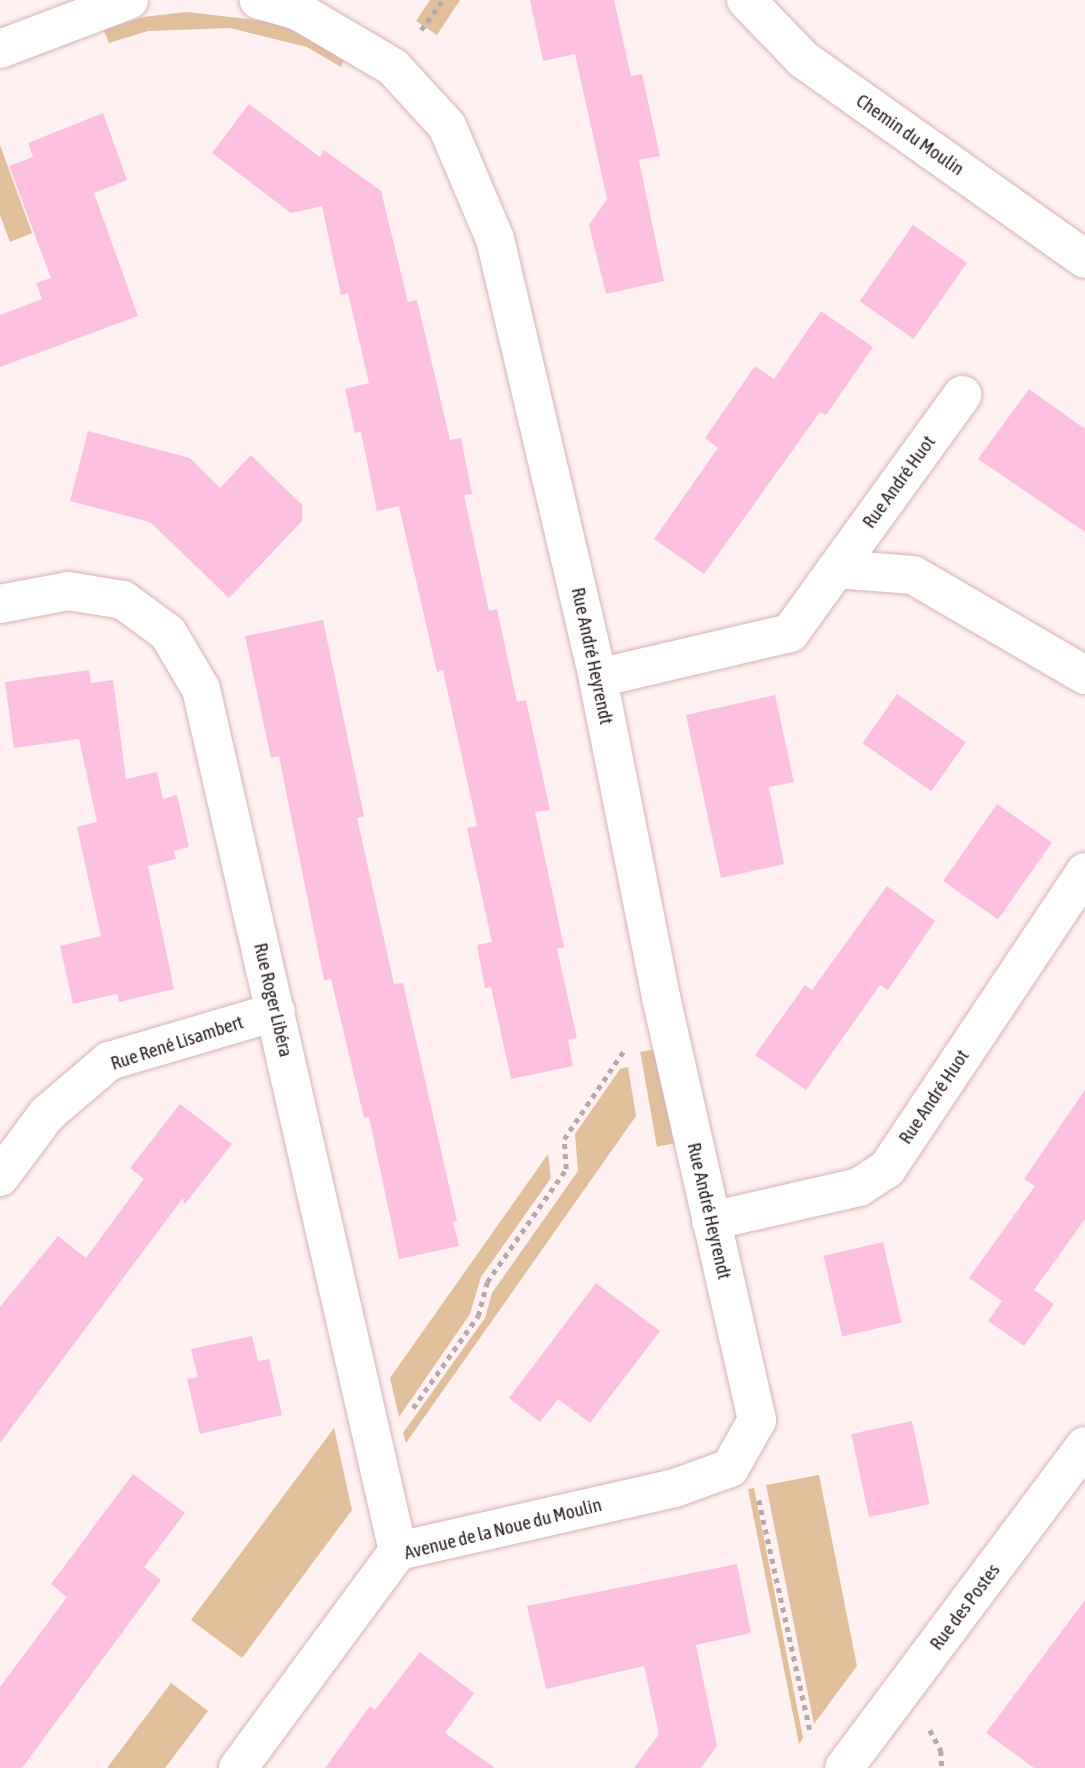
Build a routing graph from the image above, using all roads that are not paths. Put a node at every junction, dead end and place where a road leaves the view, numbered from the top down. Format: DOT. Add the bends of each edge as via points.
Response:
graph roads {
  1 [pos="129,0"];
  2 [pos="259,0"];
  3 [pos="746,0"];
  4 [pos="0,49"];
  5 [pos="1085,258"];
  6 [pos="961,395"];
  7 [pos="836,569"];
  8 [pos="0,604"];
  9 [pos="598,678"];
  10 [pos="1083,680"];
  11 [pos="1085,872"];
  12 [pos="276,1012"];
  13 [pos="0,1177"];
  14 [pos="711,1221"];
  15 [pos="752,1431"];
  16 [pos="1085,1446"];
  17 [pos="398,1551"];
  18 [pos="238,1768"];
  19 [pos="844,1768"];
  1 -- 4 [label="street"];
  2 -- 9 [label="street, Rue André Heyrendt" via="299,11 393,67 447,126 495,239"];
  3 -- 5 [label="street, Chemin du Moulin" via="804,60"];
  6 -- 7 [label="street, Rue André Huot"];
  7 -- 9 [label="street, Rue André Huot" via="790,634"];
  7 -- 10 [label="street" via="914,576"];
  8 -- 12 [label="street, Rue Roger Libéra" via="68,591 122,600 169,634 201,689"];
  9 -- 14 [label="street, Rue André Heyrendt" via="661,998"];
  11 -- 14 [label="street, Rue André Huot" via="887,1169 859,1187"];
  12 -- 13 [label="street, Rue René Lisambert" via="109,1061 47,1114"];
  12 -- 17 [label="street, Rue Roger Libéra"];
  14 -- 15 [label="street, Rue André Heyrendt"];
  15 -- 17 [label="street, Avenue de la Noue du Moulin" via="730,1468 675,1488"];
  16 -- 19 [label="street, Rue des Postes"];
  17 -- 18 [label="street, Avenue de la Noue du Moulin"];
}
